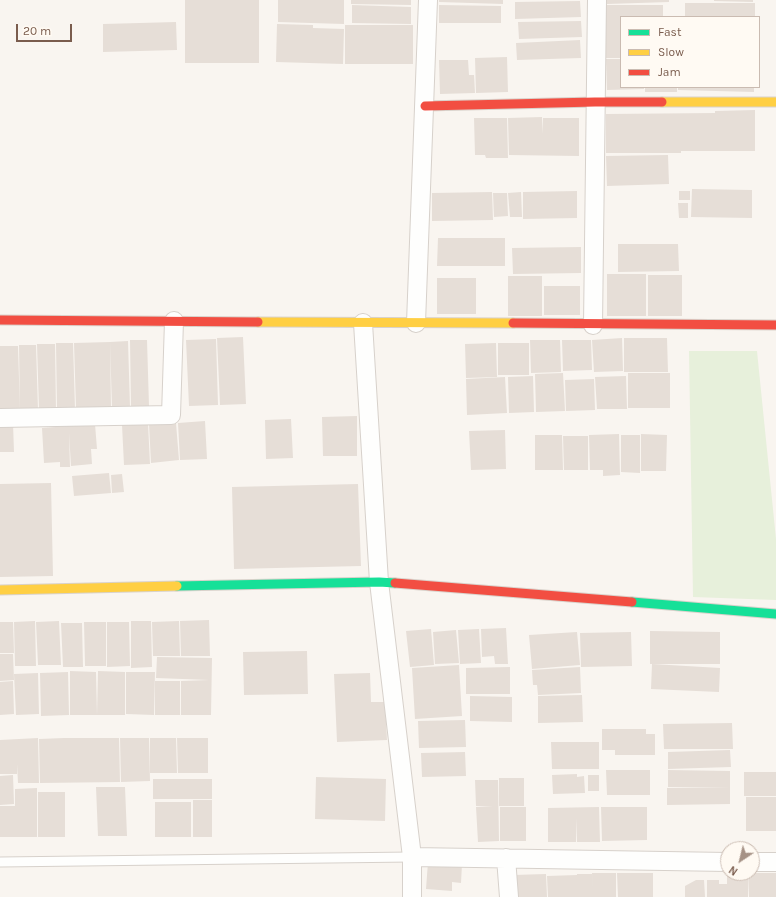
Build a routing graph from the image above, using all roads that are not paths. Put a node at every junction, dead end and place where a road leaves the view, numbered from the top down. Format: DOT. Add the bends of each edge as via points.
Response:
graph roads {
  1 [pos="428,0"];
  2 [pos="597,0"];
  3 [pos="595,102"];
  4 [pos="776,102"];
  5 [pos="425,106"];
  6 [pos="0,320"];
  7 [pos="174,322"];
  8 [pos="363,323"];
  9 [pos="416,323"];
  10 [pos="593,325"];
  11 [pos="776,325"];
  12 [pos="0,418"];
  13 [pos="379,582"];
  14 [pos="0,590"];
  15 [pos="776,614"];
  16 [pos="412,857"];
  17 [pos="506,858"];
  18 [pos="0,862"];
  19 [pos="720,862"];
  20 [pos="760,862"];
  21 [pos="776,862"];
  22 [pos="412,897"];
  23 [pos="509,897"];
  1 -- 5 [label="street"];
  2 -- 3 [label="street"];
  3 -- 4 [label="street"];
  3 -- 5 [label="street"];
  3 -- 10 [label="street"];
  5 -- 9 [label="street"];
  6 -- 7 [label="street"];
  7 -- 8 [label="street"];
  7 -- 12 [label="street" via="171,415"];
  8 -- 9 [label="street"];
  8 -- 13 [label="street"];
  9 -- 10 [label="street"];
  10 -- 11 [label="street"];
  13 -- 14 [label="street"];
  13 -- 15 [label="street"];
  13 -- 16 [label="street"];
  16 -- 17 [label="street"];
  16 -- 18 [label="lane"];
  16 -- 22 [label="street"];
  17 -- 19 [label="street"];
  17 -- 23 [label="street"];
  20 -- 21 [label="street"];
}
